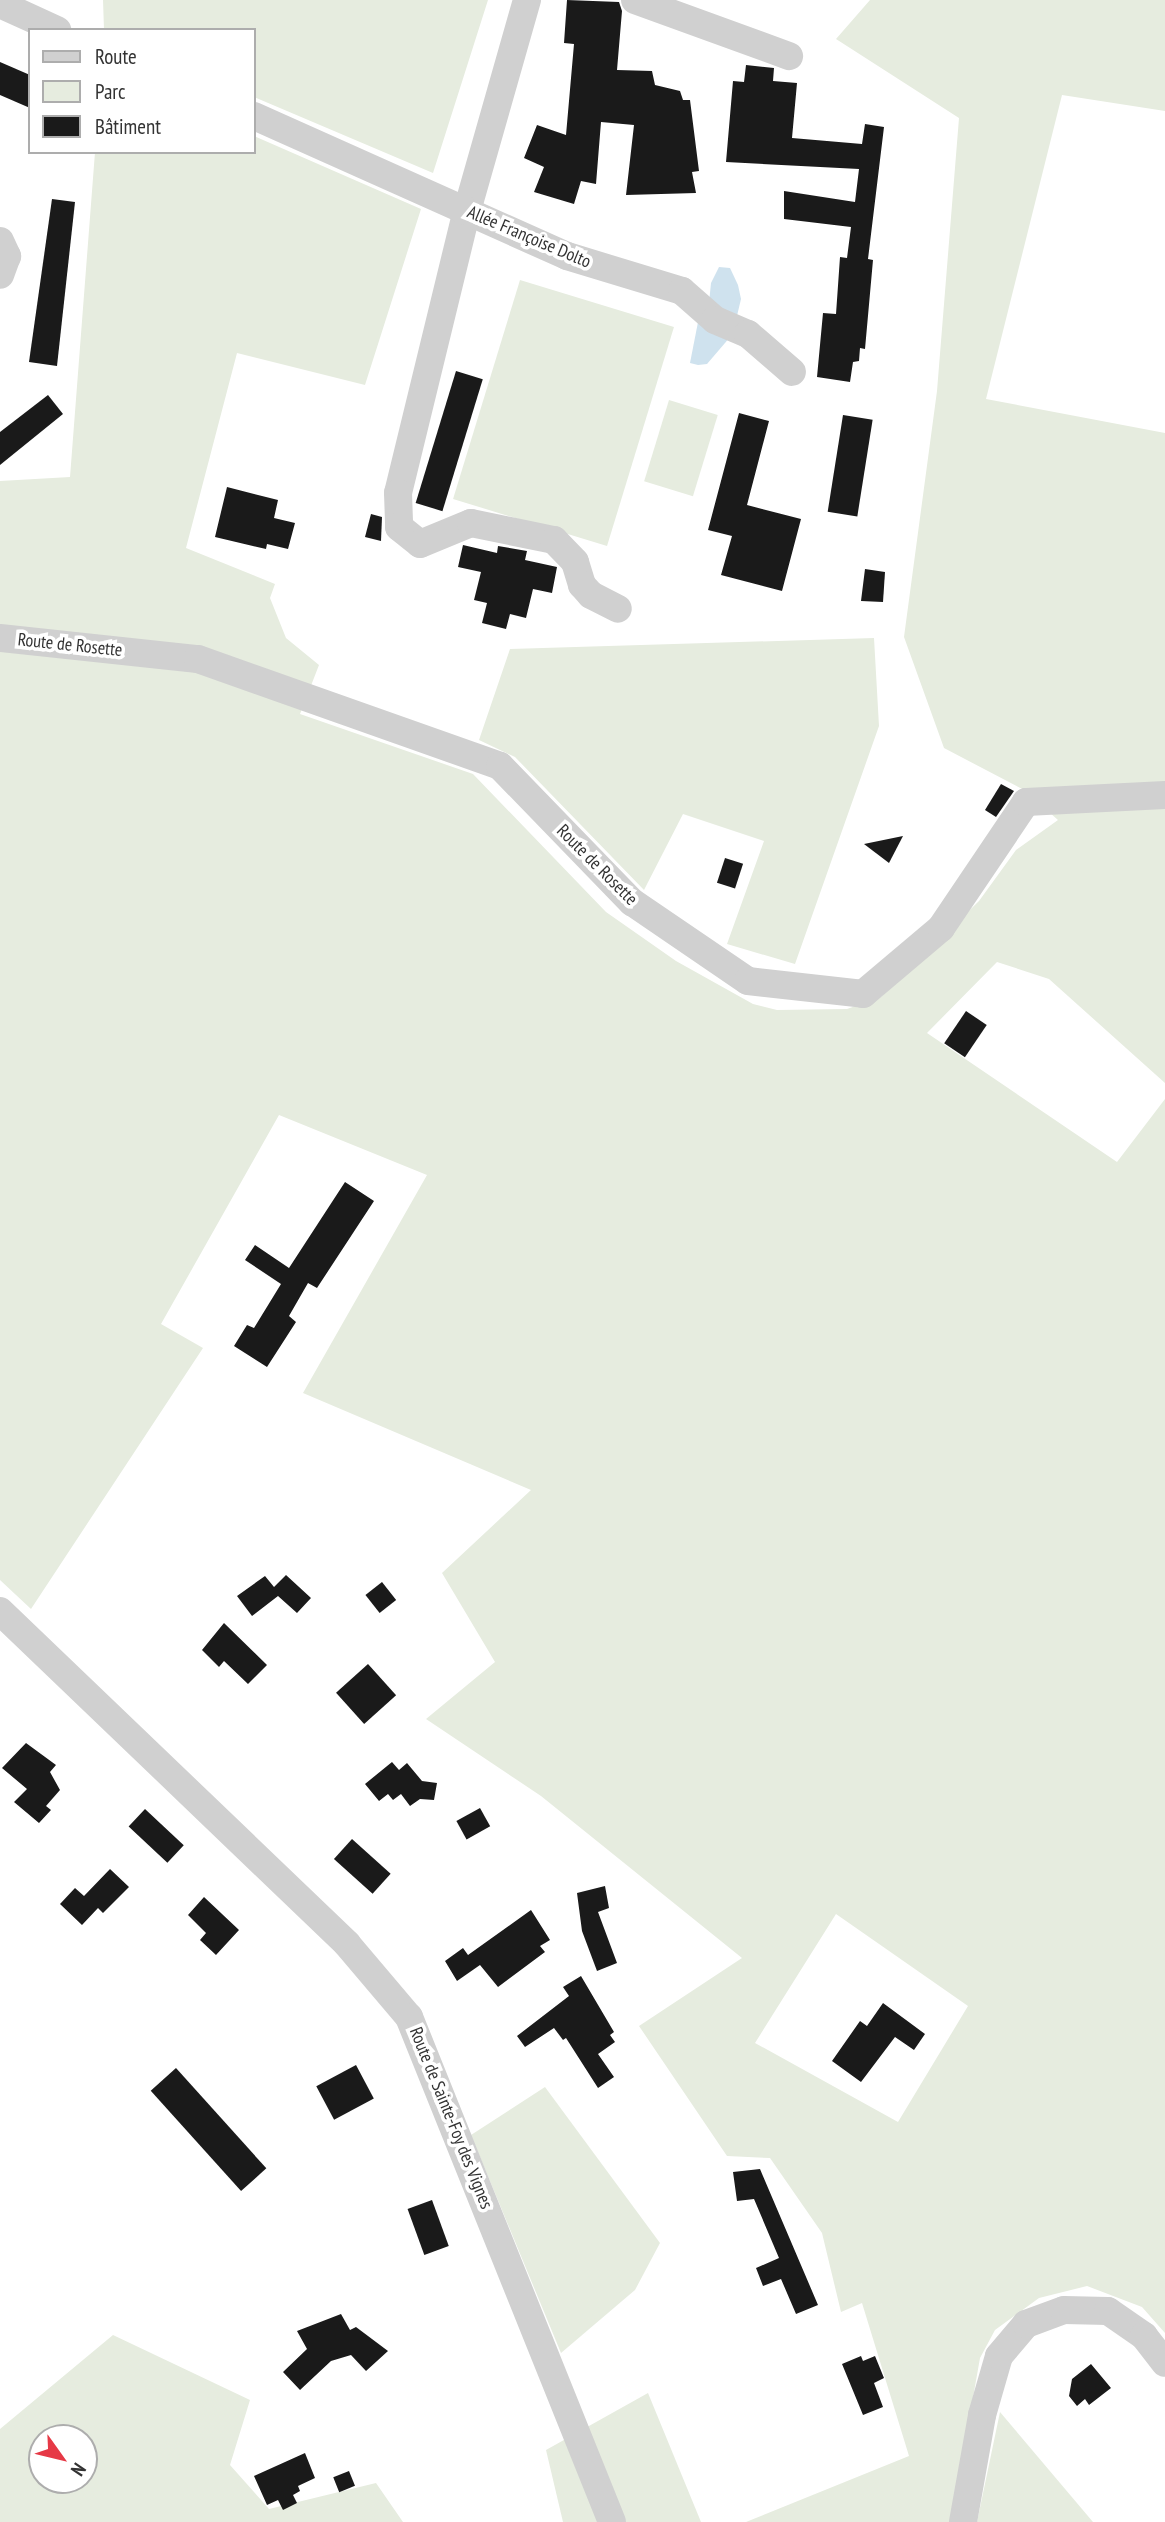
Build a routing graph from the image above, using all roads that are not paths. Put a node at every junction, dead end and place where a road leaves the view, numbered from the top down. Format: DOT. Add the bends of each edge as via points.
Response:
graph roads {
  1 [pos="527,0"];
  2 [pos="635,0"];
  3 [pos="0,4"];
  4 [pos="53,28"];
  5 [pos="789,56"];
  6 [pos="256,117"];
  7 [pos="467,210"];
  8 [pos="0,241"];
  9 [pos="0,275"];
  10 [pos="792,372"];
  11 [pos="618,609"];
  12 [pos="0,638"];
  13 [pos="1165,795"];
  14 [pos="0,1611"];
  15 [pos="1165,2363"];
  16 [pos="612,2522"];
  17 [pos="963,2522"];
  1 -- 7 [label="street"];
  2 -- 5 [label="street"];
  3 -- 4 [label="street"];
  6 -- 7 [label="street, Allée Françoise Dolto"];
  7 -- 10 [label="street, Allée Françoise Dolto" via="567,257 682,291 715,320 748,334"];
  7 -- 11 [label="street" via="398,493 399,527 420,544 471,523 554,540 575,562 582,585 591,595"];
  8 -- 9 [label="street" via="6,256"];
  12 -- 13 [label="street, Route de Rosette" via="198,659 500,766 632,902 748,981 863,993 941,928 1026,802"];
  14 -- 16 [label="street, Route de Sainte-Foy des Vignes" via="347,1944 409,2017"];
  15 -- 17 [label="street" via="1144,2336 1108,2311 1064,2309 1026,2324 999,2356 982,2415"];
}
